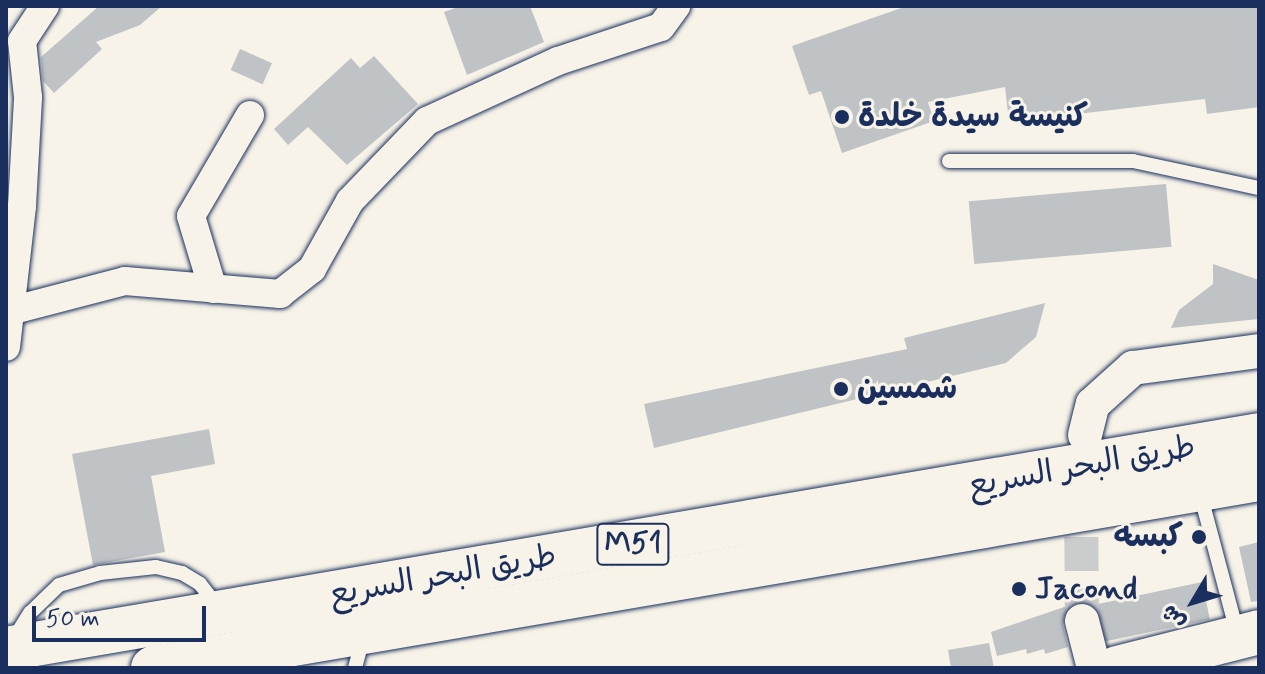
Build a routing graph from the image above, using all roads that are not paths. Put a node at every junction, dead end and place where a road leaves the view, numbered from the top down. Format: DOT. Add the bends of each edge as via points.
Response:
graph roads {
  1 [pos="45,6"];
  2 [pos="676,6"];
  3 [pos="250,115"];
  4 [pos="949,161"];
  5 [pos="1259,188"];
  6 [pos="12,259"];
  7 [pos="213,289"];
  8 [pos="9,312"];
  9 [pos="6,347"];
  10 [pos="1259,351"];
  11 [pos="1085,435"];
  12 [pos="1259,435"];
  13 [pos="1259,479"];
  14 [pos="1199,489"];
  15 [pos="222,613"];
  16 [pos="1082,621"];
  17 [pos="1249,634"];
  18 [pos="8,649"];
  19 [pos="359,651"];
  20 [pos="160,667"];
  21 [pos="1094,668"];
  22 [pos="1117,668"];
  1 -- 6 [label="street" via="22,41 28,97"];
  2 -- 7 [label="street" via="661,27 558,61 427,121 350,201 327,245 297,284 280,294"];
  3 -- 7 [label="street" via="191,216"];
  4 -- 5 [label="lane" via="1133,161"];
  6 -- 8 [label="street"];
  7 -- 8 [label="street" via="125,281"];
  8 -- 9 [label="street"];
  10 -- 11 [label="street" via="1133,368 1093,404"];
  12 -- 15 [label="highway, طريق البحر السريع / M51"];
  13 -- 14 [label="highway, طريق البحر السريع / M51"];
  14 -- 17 [label="lane"];
  14 -- 19 [label="highway, طريق البحر السريع / M51"];
  15 -- 18 [label="highway, طريق البحر السريع / M51"];
  15 -- 18 [label="lane" via="200,584 182,573 156,567 100,573 59,585 30,613"];
  16 -- 21 [label="street"];
  17 -- 22 [label="highway"];
  19 -- 20 [label="highway, طريق البحر السريع / M51"];
}
